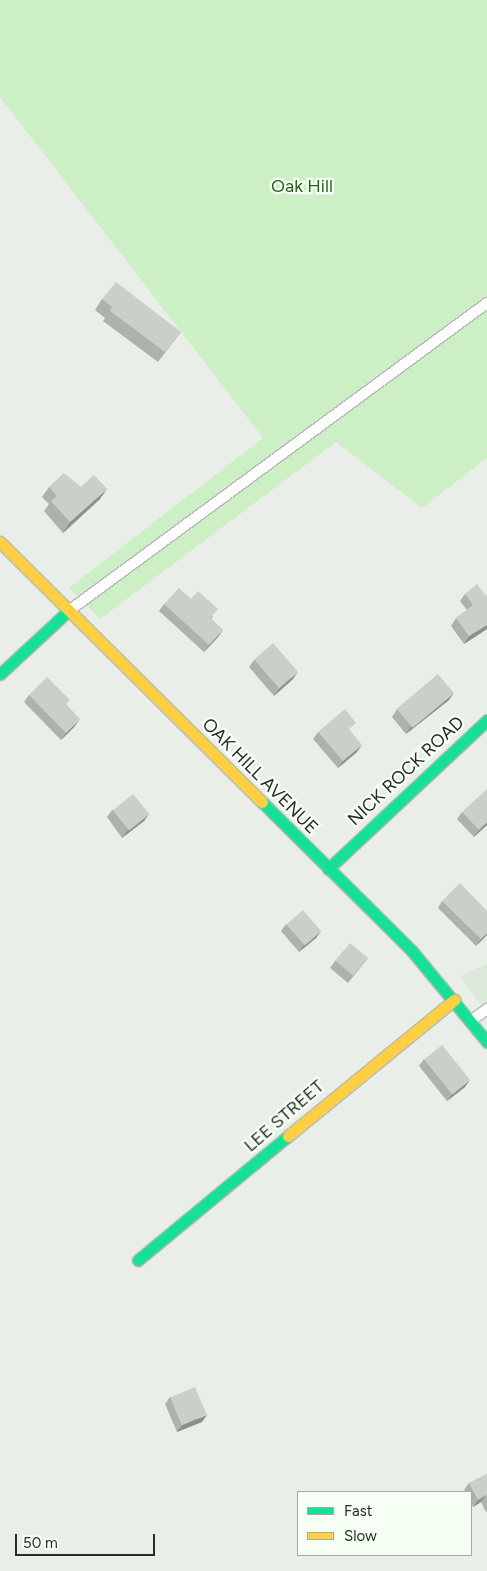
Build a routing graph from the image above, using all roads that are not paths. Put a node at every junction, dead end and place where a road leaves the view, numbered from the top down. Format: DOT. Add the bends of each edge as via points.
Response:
graph roads {
  1 [pos="487,304"];
  2 [pos="0,542"];
  3 [pos="67,612"];
  4 [pos="0,674"];
  5 [pos="487,720"];
  6 [pos="328,869"];
  7 [pos="454,1000"];
  8 [pos="487,1009"];
  9 [pos="471,1020"];
  10 [pos="487,1042"];
  11 [pos="138,1260"];
  1 -- 3 [label="lane"];
  2 -- 3 [label="street, OAK HILL AVENUE"];
  3 -- 4 [label="street"];
  3 -- 6 [label="street, OAK HILL AVENUE"];
  5 -- 6 [label="street, NICK ROCK ROAD"];
  6 -- 7 [label="street, OAK HILL AVENUE" via="412,951"];
  7 -- 9 [label="street, OAK HILL AVENUE"];
  7 -- 11 [label="street, LEE STREET"];
  8 -- 9 [label="lane"];
  9 -- 10 [label="street, OAK HILL AVENUE"];
}
